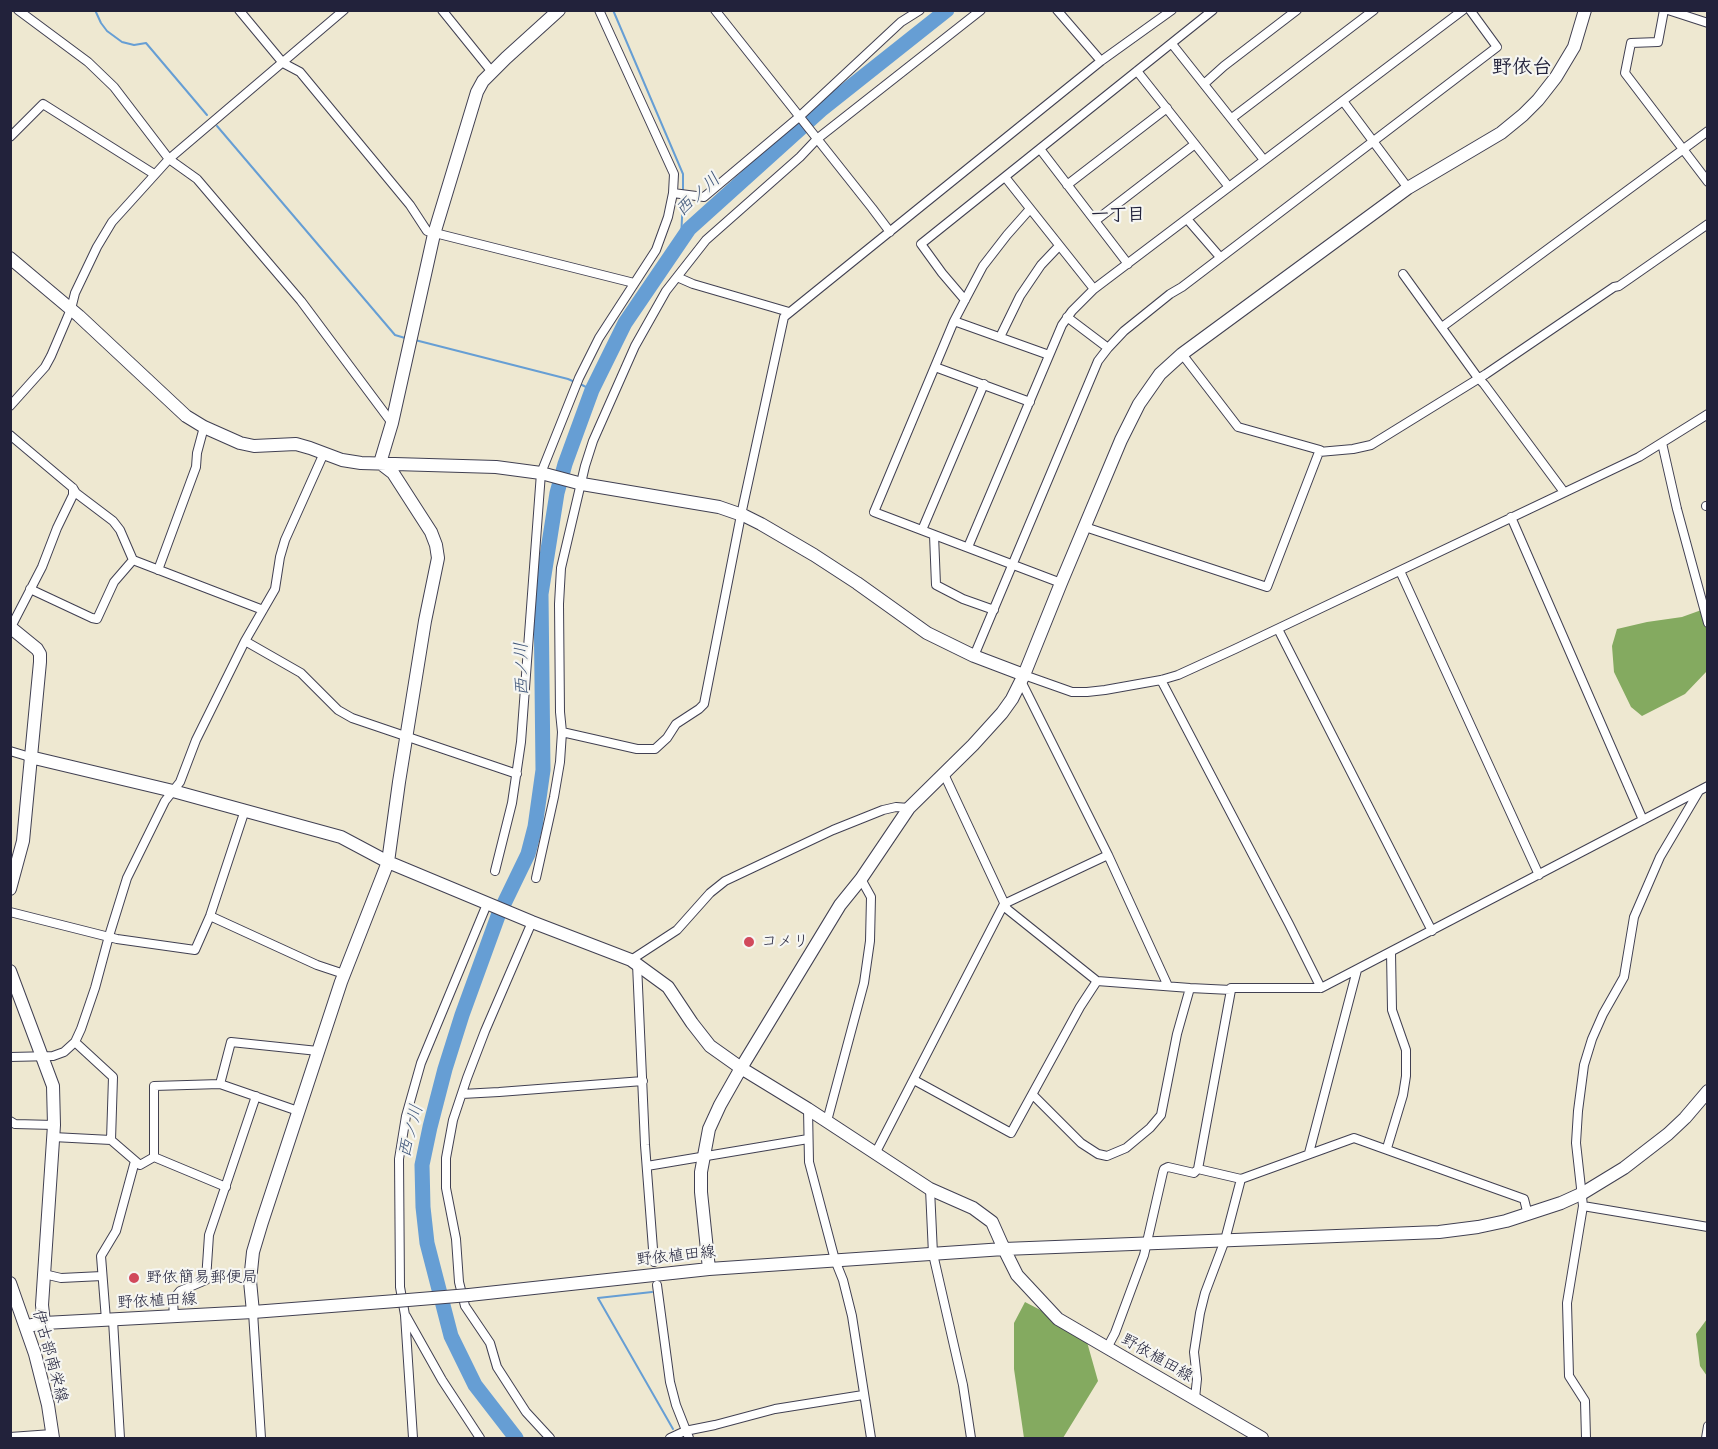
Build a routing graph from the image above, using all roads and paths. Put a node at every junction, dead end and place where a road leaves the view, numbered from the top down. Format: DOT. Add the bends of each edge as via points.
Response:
graph roads {
  1 [pos="18,10"];
  2 [pos="239,10"];
  3 [pos="344,10"];
  4 [pos="442,10"];
  5 [pos="559,10"];
  6 [pos="599,10"];
  7 [pos="715,10"];
  8 [pos="920,10"];
  9 [pos="981,10"];
  10 [pos="1057,10"];
  11 [pos="1172,10"];
  12 [pos="1213,10"];
  13 [pos="1297,10"];
  14 [pos="1374,10"];
  15 [pos="1463,10"];
  16 [pos="1470,10"];
  17 [pos="1585,10"];
  18 [pos="1666,10"];
  19 [pos="1707,23"];
  20 [pos="1172,44"];
  21 [pos="1101,61"];
  22 [pos="283,63"];
  23 [pos="1137,71"];
  24 [pos="492,72"];
  25 [pos="1204,84"];
  26 [pos="1343,101"];
  27 [pos="1167,108"];
  28 [pos="800,118"];
  29 [pos="1232,118"];
  30 [pos="1707,131"];
  31 [pos="10,137"];
  32 [pos="817,139"];
  33 [pos="1374,141"];
  34 [pos="1195,144"];
  35 [pos="1040,149"];
  36 [pos="1683,149"];
  37 [pos="168,159"];
  38 [pos="1264,160"];
  39 [pos="154,174"];
  40 [pos="1005,177"];
  41 [pos="1707,182"];
  42 [pos="1067,185"];
  43 [pos="1229,187"];
  44 [pos="1408,188"];
  45 [pos="675,193"];
  46 [pos="1030,209"];
  47 [pos="1187,219"];
  48 [pos="1095,221"];
  49 [pos="1707,224"];
  50 [pos="890,232"];
  51 [pos="434,234"];
  52 [pos="1059,246"];
  53 [pos="1220,257"];
  54 [pos="10,258"];
  55 [pos="1128,264"];
  56 [pos="1403,274"];
  57 [pos="677,277"];
  58 [pos="634,283"];
  59 [pos="1094,289"];
  60 [pos="965,300"];
  61 [pos="71,309"];
  62 [pos="789,312"];
  63 [pos="1067,317"];
  64 [pos="954,321"];
  65 [pos="1442,327"];
  66 [pos="1000,338"];
  67 [pos="1108,348"];
  68 [pos="1182,354"];
  69 [pos="1049,355"];
  70 [pos="935,368"];
  71 [pos="1478,378"];
  72 [pos="984,384"];
  73 [pos="1030,402"];
  74 [pos="10,406"];
  75 [pos="1707,414"];
  76 [pos="392,423"];
  77 [pos="204,428"];
  78 [pos="10,435"];
  79 [pos="1662,443"];
  80 [pos="1320,452"];
  81 [pos="324,453"];
  82 [pos="380,463"];
  83 [pos="541,473"];
  84 [pos="582,484"];
  85 [pos="73,488"];
  86 [pos="1564,492"];
  87 [pos="741,515"];
  88 [pos="1511,518"];
  89 [pos="1085,527"];
  90 [pos="921,530"];
  91 [pos="934,535"];
  92 [pos="968,547"];
  93 [pos="134,560"];
  94 [pos="1014,564"];
  95 [pos="158,570"];
  96 [pos="1400,571"];
  97 [pos="1061,583"];
  98 [pos="30,589"];
  99 [pos="1705,601"];
  100 [pos="263,610"];
  101 [pos="994,610"];
  102 [pos="1707,623"];
  103 [pos="11,628"];
  104 [pos="1278,629"];
  105 [pos="245,641"];
  106 [pos="974,656"];
  107 [pos="1023,678"];
  108 [pos="1161,680"];
  109 [pos="562,732"];
  110 [pos="407,736"];
  111 [pos="10,751"];
  112 [pos="30,757"];
  113 [pos="517,774"];
  114 [pos="944,774"];
  115 [pos="1703,788"];
  116 [pos="173,790"];
  117 [pos="909,808"];
  118 [pos="245,810"];
  119 [pos="1643,820"];
  120 [pos="1108,855"];
  121 [pos="388,862"];
  122 [pos="495,871"];
  123 [pos="1539,875"];
  124 [pos="536,878"];
  125 [pos="861,879"];
  126 [pos="10,889"];
  127 [pos="488,904"];
  128 [pos="1004,904"];
  129 [pos="10,912"];
  130 [pos="210,916"];
  131 [pos="532,922"];
  132 [pos="1431,931"];
  133 [pos="109,936"];
  134 [pos="1391,952"];
  135 [pos="634,962"];
  136 [pos="1357,970"];
  137 [pos="10,971"];
  138 [pos="344,974"];
  139 [pos="1097,981"];
  140 [pos="1168,986"];
  141 [pos="1190,988"];
  142 [pos="1321,988"];
  143 [pos="1231,990"];
  144 [pos="75,1042"];
  145 [pos="318,1051"];
  146 [pos="43,1056"];
  147 [pos="10,1057"];
  148 [pos="741,1068"];
  149 [pos="914,1080"];
  150 [pos="643,1081"];
  151 [pos="220,1084"];
  152 [pos="1707,1091"];
  153 [pos="462,1094"];
  154 [pos="1033,1095"];
  155 [pos="256,1096"];
  156 [pos="808,1109"];
  157 [pos="298,1111"];
  158 [pos="10,1121"];
  159 [pos="827,1121"];
  160 [pos="54,1131"];
  161 [pos="808,1139"];
  162 [pos="111,1140"];
  163 [pos="1387,1148"];
  164 [pos="876,1152"];
  165 [pos="1309,1153"];
  166 [pos="154,1157"];
  167 [pos="703,1157"];
  168 [pos="135,1161"];
  169 [pos="647,1166"];
  170 [pos="1198,1169"];
  171 [pos="1242,1179"];
  172 [pos="226,1186"];
  173 [pos="930,1189"];
  174 [pos="1583,1199"];
  175 [pos="1528,1215"];
  176 [pos="1707,1227"];
  177 [pos="1225,1240"];
  178 [pos="1147,1244"];
  179 [pos="1004,1249"];
  180 [pos="933,1254"];
  181 [pos="835,1260"];
  182 [pos="654,1262"];
  183 [pos="709,1269"];
  184 [pos="44,1274"];
  185 [pos="102,1276"];
  186 [pos="10,1283"];
  187 [pos="657,1285"];
  188 [pos="253,1312"];
  189 [pos="405,1315"];
  190 [pos="174,1317"];
  191 [pos="109,1320"];
  192 [pos="44,1323"];
  193 [pos="27,1326"];
  194 [pos="1107,1348"];
  195 [pos="863,1395"];
  196 [pos="1195,1398"];
  197 [pos="1707,1426"];
  198 [pos="687,1435"];
  199 [pos="52,1436"];
  200 [pos="10,1437"];
  201 [pos="120,1438"];
  202 [pos="261,1438"];
  203 [pos="413,1438"];
  204 [pos="480,1438"];
  205 [pos="550,1438"];
  206 [pos="670,1438"];
  207 [pos="871,1438"];
  208 [pos="971,1438"];
  209 [pos="1262,1438"];
  210 [pos="1586,1438"];
  211 [pos="1706,1438"];
  1 -- 37 [label="street" via="88,62 114,87"];
  2 -- 22 [label="street"];
  3 -- 22 [label="street"];
  4 -- 24 [label="street"];
  5 -- 24 [label="street"];
  6 -- 45 [label="street" via="674,174"];
  7 -- 28 [label="street"];
  8 -- 28 [label="street" via="901,22"];
  9 -- 32 [label="street"];
  10 -- 21 [label="street"];
  11 -- 21 [label="street"];
  12 -- 20 [label="street"];
  13 -- 25 [label="street"];
  14 -- 29 [label="street"];
  15 -- 26 [label="street"];
  16 -- 33 [label="street" via="1497,47"];
  17 -- 44 [label="street" via="1574,47 1539,100 1501,133"];
  18 -- 19 [label="street"];
  18 -- 36 [label="street" via="1659,42 1631,43 1625,73"];
  20 -- 23 [label="street"];
  20 -- 25 [label="street"];
  21 -- 50 [label="street"];
  22 -- 37 [label="street"];
  22 -- 51 [label="street" via="300,72 427,231"];
  23 -- 27 [label="street"];
  23 -- 35 [label="street"];
  24 -- 51 [label="street" via="473,102"];
  25 -- 29 [label="street"];
  26 -- 33 [label="street"];
  26 -- 38 [label="street"];
  27 -- 34 [label="street"];
  27 -- 42 [label="street"];
  28 -- 32 [label="street"];
  28 -- 45 [label="street" via="704,197"];
  29 -- 38 [label="street"];
  30 -- 36 [label="street"];
  31 -- 39 [label="street" via="43,104"];
  32 -- 50 [label="street"];
  32 -- 57 [label="street" via="706,240"];
  33 -- 44 [label="street"];
  33 -- 53 [label="street"];
  34 -- 43 [label="street"];
  34 -- 48 [label="street"];
  35 -- 40 [label="street"];
  35 -- 42 [label="street"];
  36 -- 41 [label="street"];
  36 -- 65 [label="street"];
  37 -- 39 [label="street"];
  37 -- 76 [label="street" via="198,179 217,201 301,302"];
  38 -- 43 [label="street"];
  39 -- 61 [label="street" via="112,222 75,293"];
  40 -- 46 [label="street"];
  40 -- 60 [label="street" via="921,244"];
  42 -- 48 [label="street"];
  43 -- 47 [label="street"];
  44 -- 68 [label="street"];
  45 -- 58 [label="street" via="656,250"];
  46 -- 52 [label="street"];
  46 -- 60 [label="street" via="983,266"];
  47 -- 53 [label="street"];
  47 -- 55 [label="street"];
  48 -- 55 [label="street"];
  49 -- 71 [label="street"];
  50 -- 62 [label="street"];
  51 -- 58 [label="street"];
  51 -- 76 [label="street"];
  52 -- 59 [label="street"];
  52 -- 66 [label="street" via="1020,296"];
  53 -- 67 [label="street" via="1124,331"];
  54 -- 61 [label="street"];
  55 -- 59 [label="street"];
  56 -- 65 [label="street"];
  57 -- 62 [label="street"];
  57 -- 84 [label="street" via="634,345 593,441"];
  58 -- 83 [label="street" via="577,382"];
  59 -- 63 [label="street"];
  60 -- 64 [label="street"];
  61 -- 74 [label="street" via="45,367"];
  61 -- 77 [label="street" via="186,416"];
  62 -- 87 [label="street" via="782,323"];
  63 -- 67 [label="street"];
  63 -- 69 [label="street"];
  64 -- 66 [label="street"];
  64 -- 70 [label="street"];
  65 -- 71 [label="street"];
  66 -- 69 [label="street"];
  67 -- 94 [label="street" via="1098,362"];
  68 -- 80 [label="street" via="1238,427"];
  68 -- 89 [label="street" via="1160,374 1139,404"];
  69 -- 73 [label="street"];
  70 -- 72 [label="street"];
  70 -- 90 [label="street" via="874,512"];
  71 -- 80 [label="street" via="1371,445"];
  71 -- 86 [label="street"];
  72 -- 73 [label="street"];
  72 -- 90 [label="street"];
  73 -- 92 [label="street"];
  75 -- 79 [label="street"];
  76 -- 82 [label="street"];
  77 -- 81 [label="street" via="254,446 296,444"];
  77 -- 95 [label="street" via="196,467"];
  78 -- 85 [label="street"];
  79 -- 86 [label="street"];
  79 -- 99 [label="street"];
  80 -- 89 [label="street" via="1267,588"];
  81 -- 82 [label="street" via="342,460"];
  81 -- 100 [label="street" via="285,540 275,589"];
  82 -- 83 [label="street" via="496,466"];
  82 -- 110 [label="street" via="393,473 426,523 438,558"];
  83 -- 84 [label="street"];
  83 -- 113 [label="street"];
  84 -- 87 [label="street" via="719,507"];
  84 -- 109 [label="street" via="561,568"];
  85 -- 93 [label="street" via="113,521"];
  85 -- 98 [label="street"];
  86 -- 88 [label="street"];
  87 -- 106 [label="street" via="857,583 917,627"];
  87 -- 109 [label="street" via="704,704 676,724 655,749 637,749"];
  88 -- 96 [label="street"];
  88 -- 119 [label="street"];
  89 -- 97 [label="street"];
  90 -- 91 [label="street"];
  91 -- 92 [label="street"];
  91 -- 101 [label="street" via="936,585"];
  92 -- 94 [label="street"];
  93 -- 95 [label="street"];
  93 -- 98 [label="street" via="114,582 97,619"];
  94 -- 97 [label="street"];
  94 -- 101 [label="street"];
  95 -- 100 [label="street"];
  96 -- 104 [label="street"];
  96 -- 123 [label="street"];
  97 -- 107 [label="street"];
  98 -- 103 [label="street"];
  99 -- 102 [label="street"];
  100 -- 105 [label="street"];
  101 -- 106 [label="street"];
  103 -- 112 [label="street" via="40,654"];
  104 -- 108 [label="street"];
  104 -- 132 [label="street"];
  105 -- 110 [label="street" via="301,673 338,710"];
  105 -- 116 [label="street"];
  106 -- 107 [label="street"];
  107 -- 108 [label="street" via="1072,692"];
  107 -- 114 [label="street" via="1002,713"];
  107 -- 120 [label="street"];
  108 -- 142 [label="street"];
  109 -- 124 [label="street" via="557,782"];
  110 -- 113 [label="street"];
  110 -- 121 [label="street"];
  111 -- 112 [label="street"];
  112 -- 116 [label="street"];
  112 -- 126 [label="street" via="22,841"];
  113 -- 122 [label="street"];
  114 -- 117 [label="street"];
  114 -- 128 [label="street"];
  115 -- 119 [label="street"];
  115 -- 174 [label="street" via="1660,857 1634,917 1624,977 1603,1014 1584,1065 1576,1143"];
  116 -- 118 [label="street"];
  116 -- 133 [label="street" via="127,878"];
  117 -- 125 [label="street"];
  117 -- 135 [label="street" via="883,810 725,881 677,930"];
  118 -- 121 [label="street" via="341,837"];
  118 -- 130 [label="street"];
  119 -- 123 [label="street"];
  120 -- 128 [label="street"];
  120 -- 140 [label="street"];
  121 -- 127 [label="street"];
  121 -- 138 [label="street"];
  123 -- 132 [label="street"];
  125 -- 148 [label="street" via="840,905"];
  125 -- 159 [label="street" via="871,897 870,941 864,983"];
  127 -- 131 [label="street"];
  127 -- 189 [label="street" via="421,1063 406,1116 399,1158 400,1287"];
  128 -- 139 [label="street"];
  128 -- 149 [label="street"];
  129 -- 133 [label="street"];
  130 -- 133 [label="street" via="195,950"];
  130 -- 138 [label="street"];
  131 -- 135 [label="street"];
  131 -- 153 [label="street"];
  132 -- 134 [label="street"];
  133 -- 144 [label="street"];
  134 -- 136 [label="street"];
  134 -- 163 [label="street" via="1392,1010 1406,1050 1406,1076"];
  135 -- 148 [label="street" via="668,987 710,1046"];
  135 -- 150 [label="street"];
  136 -- 142 [label="street"];
  136 -- 165 [label="street"];
  137 -- 146 [label="street"];
  138 -- 145 [label="street"];
  139 -- 140 [label="street"];
  139 -- 154 [label="street"];
  140 -- 141 [label="street"];
  141 -- 143 [label="street"];
  141 -- 154 [label="street" via="1161,1115 1126,1148 1107,1156 1098,1154 1081,1143"];
  142 -- 143 [label="street"];
  143 -- 170 [label="street"];
  144 -- 146 [label="street" via="64,1052"];
  144 -- 162 [label="street" via="113,1077"];
  145 -- 151 [label="street" via="231,1042"];
  145 -- 157 [label="street"];
  146 -- 147 [label="street"];
  146 -- 160 [label="street" via="53,1086"];
  148 -- 156 [label="street"];
  148 -- 167 [label="street" via="720,1105"];
  149 -- 154 [label="street" via="1011,1133"];
  149 -- 164 [label="street"];
  150 -- 153 [label="street"];
  150 -- 169 [label="street"];
  151 -- 155 [label="street"];
  151 -- 166 [label="street" via="154,1086"];
  152 -- 174 [label="street" via="1685,1118 1648,1151"];
  153 -- 205 [label="street" via="446,1158 446,1188 465,1306 490,1343 497,1367 526,1412"];
  155 -- 157 [label="street"];
  155 -- 172 [label="street"];
  156 -- 159 [label="street"];
  156 -- 161 [label="street"];
  157 -- 188 [label="street" via="253,1252"];
  158 -- 160 [label="street"];
  159 -- 164 [label="street"];
  160 -- 162 [label="street"];
  160 -- 184 [label="street"];
  161 -- 167 [label="street"];
  161 -- 181 [label="street" via="809,1162"];
  162 -- 168 [label="street"];
  163 -- 165 [label="street" via="1354,1138"];
  163 -- 175 [label="street" via="1524,1199"];
  164 -- 173 [label="street"];
  165 -- 171 [label="street"];
  166 -- 168 [label="street" via="140,1165"];
  166 -- 172 [label="street"];
  167 -- 169 [label="street"];
  167 -- 183 [label="street" via="701,1192"];
  168 -- 185 [label="street" via="116,1231 101,1256"];
  169 -- 182 [label="street"];
  170 -- 171 [label="street"];
  170 -- 178 [label="street" via="1194,1173 1164,1169"];
  171 -- 177 [label="street"];
  172 -- 190 [label="street" via="209,1235 206,1280 180,1291 173,1300"];
  173 -- 179 [label="street" via="973,1208 992,1222"];
  173 -- 180 [label="street"];
  174 -- 175 [label="street"];
  174 -- 176 [label="street"];
  174 -- 210 [label="street" via="1567,1303 1569,1376 1585,1401"];
  175 -- 177 [label="street" via="1439,1232"];
  177 -- 178 [label="street"];
  177 -- 196 [label="street" via="1200,1313 1194,1352"];
  178 -- 179 [label="street"];
  178 -- 194 [label="street"];
  179 -- 180 [label="street, 野依植田線"];
  179 -- 194 [label="street, 野依植田線" via="1017,1275 1058,1319"];
  180 -- 181 [label="street, 野依植田線"];
  180 -- 208 [label="street"];
  181 -- 183 [label="street, 野依植田線"];
  181 -- 195 [label="street" via="852,1316"];
  183 -- 188 [label="street, 野依植田線, bridge" via="469,1295"];
  184 -- 185 [label="street" via="61,1278"];
  184 -- 192 [label="street"];
  185 -- 191 [label="street"];
  186 -- 193 [label="street, 伊古部南栄線"];
  187 -- 198 [label="street" via="670,1382"];
  188 -- 190 [label="street, 野依植田線"];
  188 -- 202 [label="street"];
  189 -- 203 [label="street"];
  189 -- 204 [label="street"];
  190 -- 191 [label="street, 野依植田線"];
  191 -- 192 [label="street, 野依植田線"];
  191 -- 201 [label="street"];
  192 -- 193 [label="street, 野依植田線"];
  193 -- 199 [label="street, 伊古部南栄線"];
  194 -- 196 [label="street, 野依植田線"];
  195 -- 198 [label="street" via="775,1409"];
  195 -- 207 [label="street"];
  196 -- 209 [label="street, 野依植田線"];
  197 -- 211 [label="street"];
  198 -- 206 [label="street"];
  199 -- 200 [label="street"];
}
